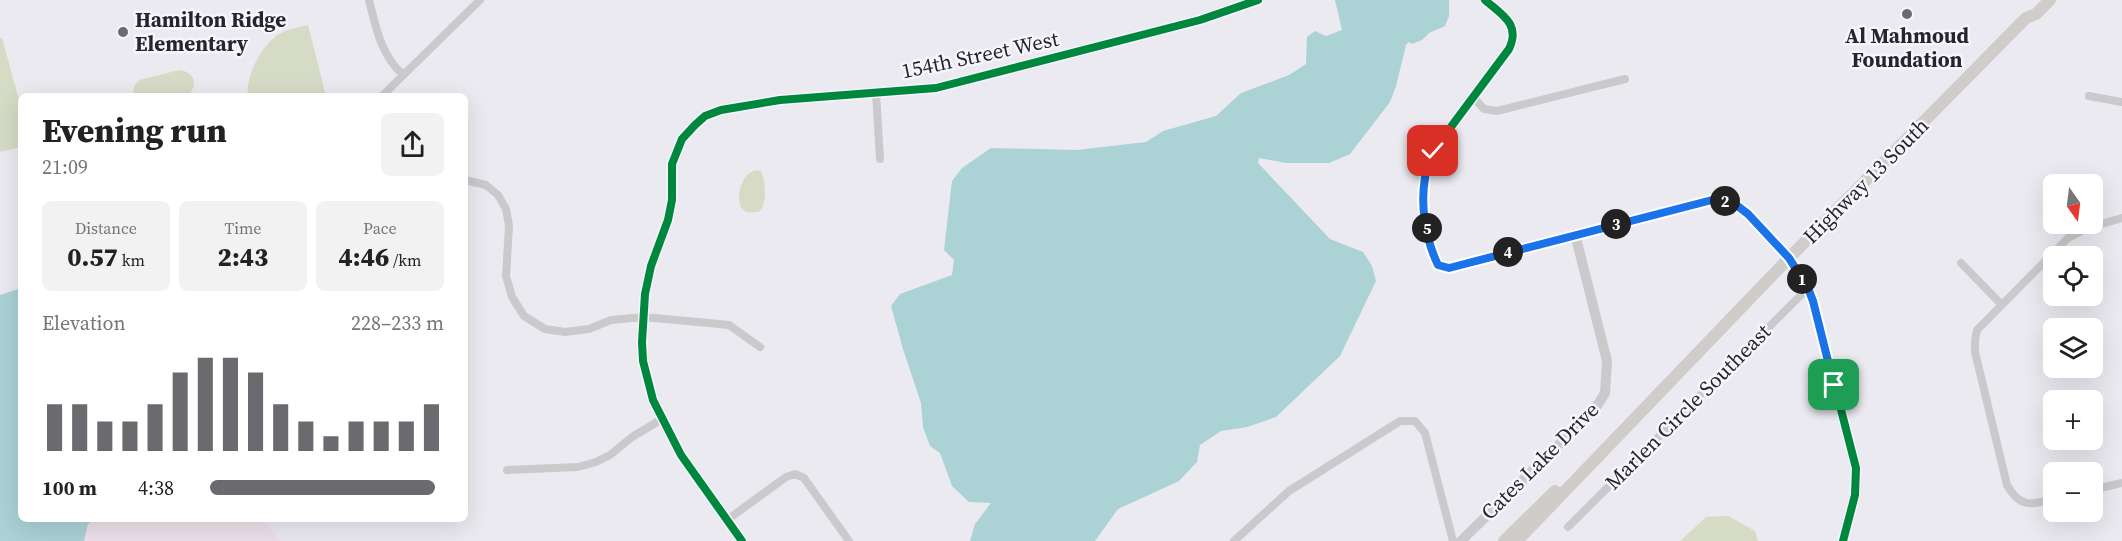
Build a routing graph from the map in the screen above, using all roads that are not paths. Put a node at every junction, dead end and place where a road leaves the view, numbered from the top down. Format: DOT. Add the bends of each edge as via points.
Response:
graph roads {
  1 [pos="369,0"];
  2 [pos="480,0"];
  3 [pos="1258,0"];
  4 [pos="1485,0"];
  5 [pos="2038,0"];
  6 [pos="2050,0"];
  7 [pos="2026,18"];
  8 [pos="402,75"];
  9 [pos="1625,79"];
  10 [pos="385,93"];
  11 [pos="876,93"];
  12 [pos="2089,96"];
  13 [pos="1473,97"];
  14 [pos="2122,102"];
  15 [pos="880,159"];
  16 [pos="468,181"];
  17 [pos="2122,218"];
  18 [pos="1575,234"];
  19 [pos="1789,258"];
  20 [pos="1960,263"];
  21 [pos="1808,288"];
  22 [pos="2001,304"];
  23 [pos="643,317"];
  24 [pos="760,347"];
  25 [pos="662,419"];
  26 [pos="1606,447"];
  27 [pos="507,470"];
  28 [pos="2122,483"];
  29 [pos="2103,487"];
  30 [pos="2043,502"];
  31 [pos="727,520"];
  32 [pos="1568,527"];
  33 [pos="742,541"];
  34 [pos="849,541"];
  35 [pos="1234,541"];
  36 [pos="1453,541"];
  37 [pos="1461,541"];
  38 [pos="1503,541"];
  39 [pos="1517,541"];
  40 [pos="1843,541"];
  1 -- 8 [label="street" via="384,50"];
  2 -- 8 [label="street"];
  3 -- 11 [label="street, 154th Street West" via="1200,20 936,88"];
  4 -- 13 [label="street" via="1511,24 1514,37"];
  5 -- 7 [label="main road, Highway 13 South"];
  6 -- 7 [label="main road, Highway 13 South"];
  7 -- 19 [label="main road, Highway 13 South"];
  8 -- 10 [label="street"];
  9 -- 13 [label="street" via="1497,111 1485,109"];
  11 -- 15 [label="street"];
  11 -- 23 [label="street, 154th Street West" via="780,100 705,116 682,139 672,164 672,200 651,266"];
  12 -- 14 [label="street"];
  13 -- 18 [label="street" via="1433,151 1425,178 1424,213 1431,251 1438,265 1449,268"];
  16 -- 23 [label="street" via="486,185 506,209 506,276 512,297 524,316 545,329 565,332 589,329 611,320"];
  17 -- 22 [label="street" via="2068,238"];
  18 -- 19 [label="street" via="1712,200 1731,201"];
  18 -- 37 [label="street, Cates Lake Drive" via="1607,361 1605,393 1595,409"];
  19 -- 21 [label="street"];
  19 -- 26 [label="main road, Highway 13 South"];
  20 -- 22 [label="street"];
  21 -- 32 [label="street, Marlen Circle Southeast"];
  21 -- 40 [label="street" via="1856,468 1855,495"];
  22 -- 30 [label="street" via="1977,330 1975,352 2007,485 2019,500 2031,505"];
  23 -- 24 [label="street" via="729,325"];
  23 -- 25 [label="street" via="643,361"];
  25 -- 27 [label="street" via="596,462 578,467"];
  25 -- 31 [label="street" via="681,455"];
  26 -- 38 [label="main road, Highway 13 South"];
  26 -- 39 [label="main road, Highway 13 South"];
  28 -- 29 [label="street"];
  31 -- 33 [label="street"];
  31 -- 34 [label="street" via="795,474 804,478"];
  35 -- 36 [label="street" via="1289,491 1400,421 1415,421 1425,433"];
}
